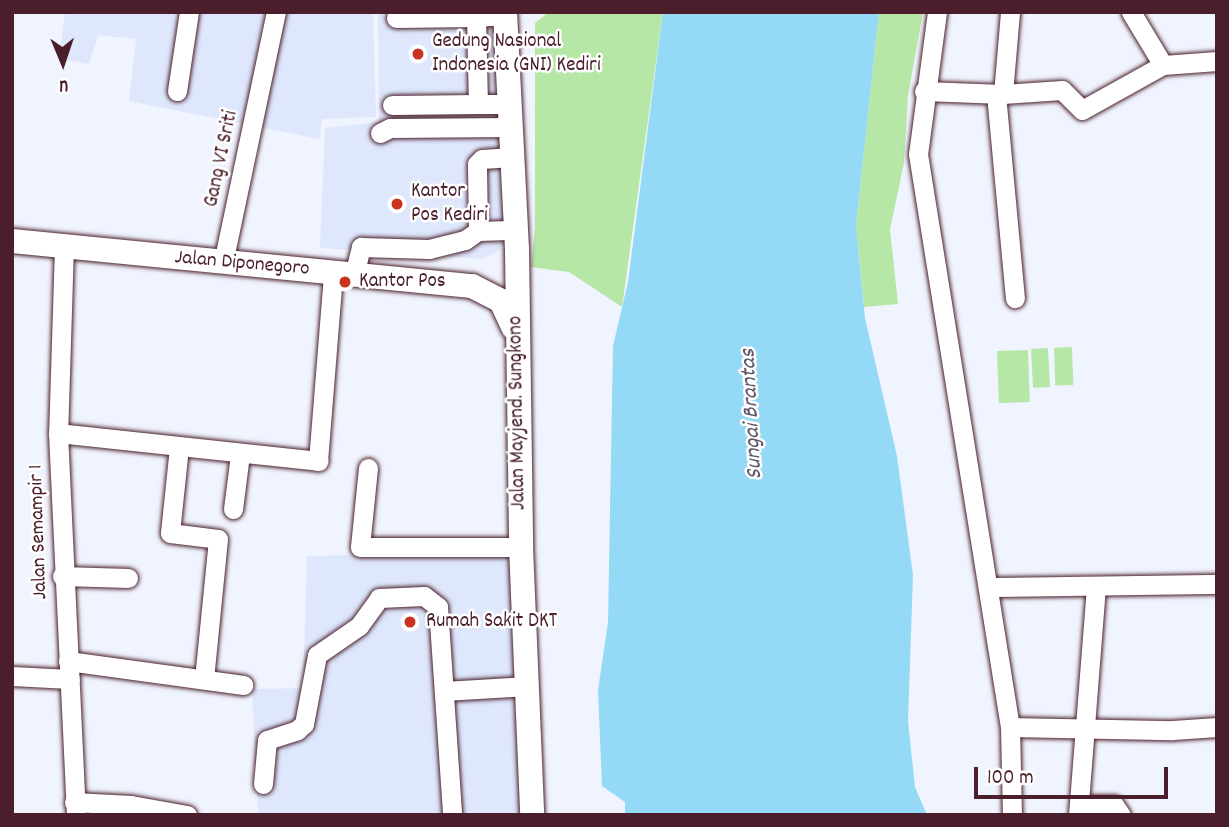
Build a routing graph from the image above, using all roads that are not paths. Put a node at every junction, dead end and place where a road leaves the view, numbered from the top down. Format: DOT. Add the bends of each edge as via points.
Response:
graph roads {
  1 [pos="190,12"];
  2 [pos="276,12"];
  3 [pos="937,12"];
  4 [pos="1010,12"];
  5 [pos="1131,12"];
  6 [pos="505,13"];
  7 [pos="476,17"];
  8 [pos="396,18"];
  9 [pos="1217,61"];
  10 [pos="1163,65"];
  11 [pos="177,91"];
  12 [pos="924,91"];
  13 [pos="1000,94"];
  14 [pos="478,104"];
  15 [pos="392,105"];
  16 [pos="510,115"];
  17 [pos="380,133"];
  18 [pos="512,157"];
  19 [pos="478,231"];
  20 [pos="517,239"];
  21 [pos="12,241"];
  22 [pos="64,246"];
  23 [pos="223,263"];
  24 [pos="344,274"];
  25 [pos="471,286"];
  26 [pos="1015,298"];
  27 [pos="516,336"];
  28 [pos="58,433"];
  29 [pos="179,447"];
  30 [pos="240,454"];
  31 [pos="368,468"];
  32 [pos="233,509"];
  33 [pos="521,547"];
  34 [pos="62,576"];
  35 [pos="128,578"];
  36 [pos="1217,584"];
  37 [pos="994,586"];
  38 [pos="1096,587"];
  39 [pos="69,670"];
  40 [pos="12,676"];
  41 [pos="204,679"];
  42 [pos="243,685"];
  43 [pos="527,686"];
  44 [pos="445,691"];
  45 [pos="1010,727"];
  46 [pos="1217,727"];
  47 [pos="1085,729"];
  48 [pos="263,784"];
  49 [pos="75,808"];
  50 [pos="1079,810"];
  51 [pos="187,815"];
  52 [pos="452,815"];
  53 [pos="533,815"];
  54 [pos="1012,815"];
  55 [pos="1121,815"];
  1 -- 11 [label="street"];
  2 -- 23 [label="street, Gang VI Sriti"];
  3 -- 12 [label="street"];
  4 -- 13 [label="street"];
  5 -- 10 [label="street"];
  6 -- 7 [label="street"];
  6 -- 16 [label="main road, Jalan Mayjend. Sungkono"];
  7 -- 8 [label="street"];
  7 -- 14 [label="street"];
  9 -- 10 [label="street"];
  10 -- 13 [label="street" via="1082,110 1062,90"];
  12 -- 13 [label="street"];
  12 -- 37 [label="street" via="918,154"];
  13 -- 26 [label="street"];
  14 -- 15 [label="street"];
  14 -- 16 [label="street"];
  16 -- 17 [label="street" via="390,128"];
  16 -- 18 [label="main road, Jalan Mayjend. Sungkono"];
  18 -- 19 [label="street" via="482,159 477,164"];
  18 -- 20 [label="main road, Jalan Mayjend. Sungkono"];
  19 -- 20 [label="street"];
  19 -- 24 [label="street" via="442,247 358,247"];
  20 -- 25 [label="main road" via="500,273"];
  20 -- 27 [label="main road, Jalan Mayjend. Sungkono"];
  21 -- 22 [label="main road, Jalan Diponegoro"];
  22 -- 23 [label="main road, Jalan Diponegoro"];
  22 -- 28 [label="street, Jalan Semampir 1"];
  23 -- 24 [label="main road, Jalan Diponegoro"];
  24 -- 25 [label="main road, Jalan Diponegoro"];
  24 -- 30 [label="street" via="322,458 314,462"];
  25 -- 27 [label="main road, Jalan Diponegoro" via="501,301"];
  27 -- 33 [label="main road, Jalan Mayjend. Sungkono"];
  28 -- 29 [label="street"];
  28 -- 34 [label="street, Jalan Semampir 1"];
  29 -- 30 [label="street"];
  29 -- 41 [label="street" via="170,533 218,538"];
  30 -- 32 [label="street"];
  31 -- 33 [label="street" via="360,547"];
  33 -- 43 [label="main road, Jalan Mayjend. Sungkono"];
  34 -- 35 [label="street"];
  34 -- 39 [label="street, Jalan Semampir 1"];
  36 -- 38 [label="street"];
  37 -- 38 [label="street"];
  37 -- 45 [label="street"];
  38 -- 47 [label="street"];
  39 -- 40 [label="street"];
  39 -- 41 [label="street"];
  39 -- 49 [label="street, Jalan Semampir 1"];
  41 -- 42 [label="street"];
  43 -- 44 [label="street"];
  43 -- 53 [label="main road, Jalan Mayjend. Sungkono"];
  44 -- 48 [label="street" via="438,666 436,602 424,596 379,598 359,626 313,661 304,724 267,740"];
  44 -- 52 [label="street"];
  45 -- 47 [label="street"];
  45 -- 54 [label="street"];
  46 -- 47 [label="street"];
  47 -- 50 [label="street"];
  49 -- 51 [label="street" via="131,805"];
  50 -- 55 [label="street" via="1114,805"];
}
